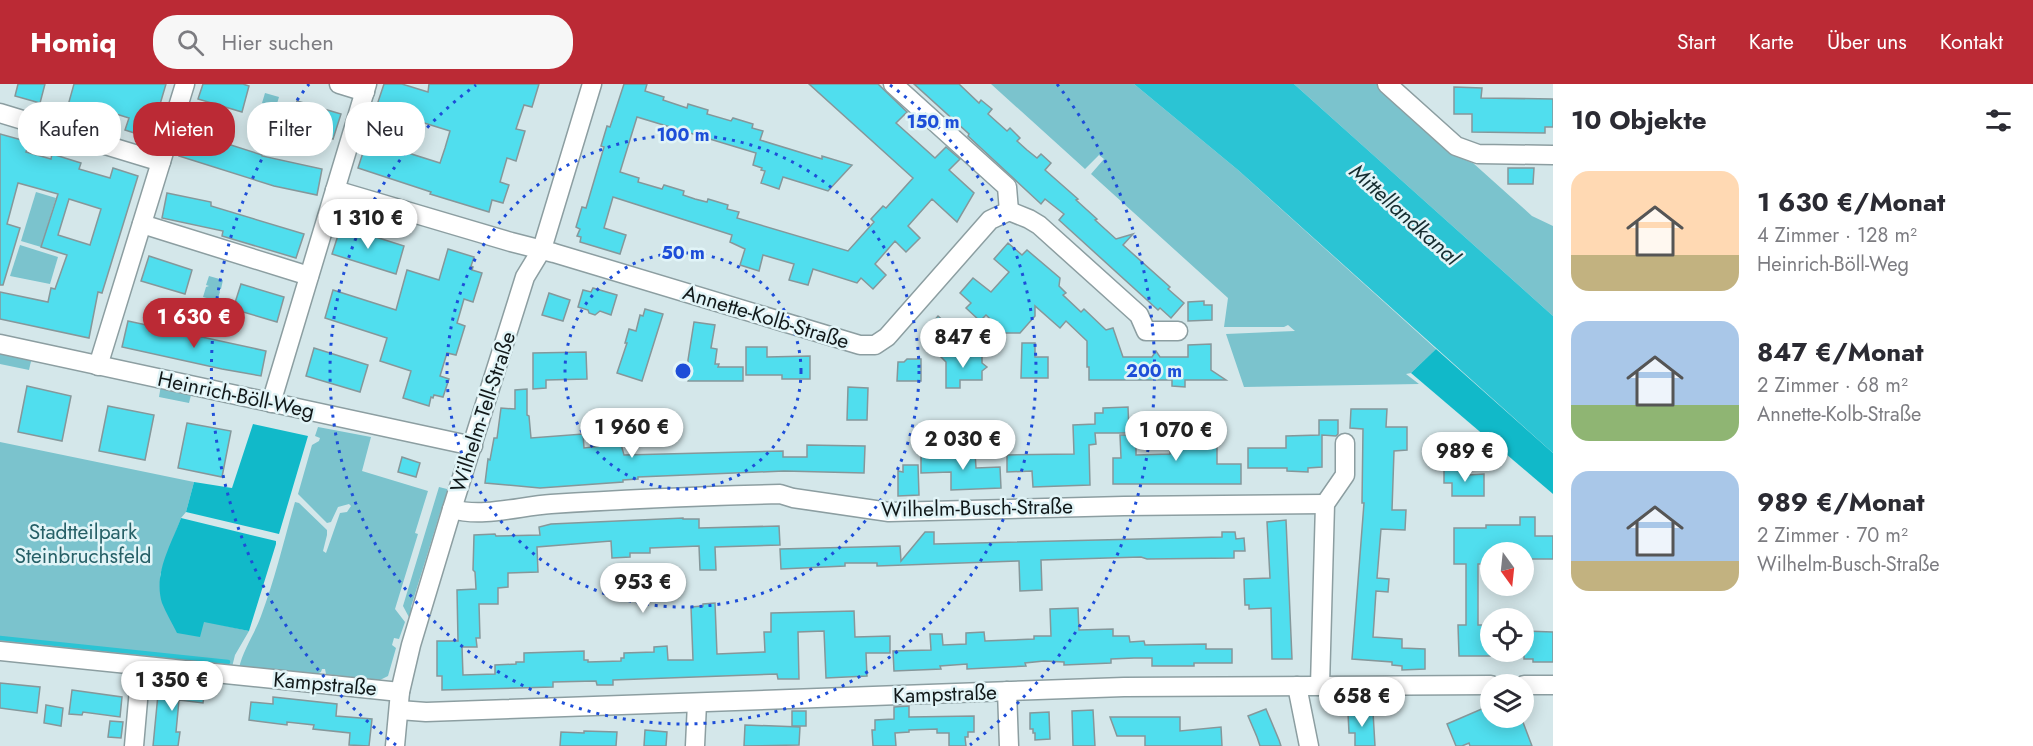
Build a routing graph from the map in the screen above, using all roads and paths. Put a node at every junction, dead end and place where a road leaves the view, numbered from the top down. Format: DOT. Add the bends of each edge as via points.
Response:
graph roads {
  1 [pos="185,84"];
  2 [pos="339,84"];
  3 [pos="591,84"];
  4 [pos="893,84"];
  5 [pos="1387,84"];
  6 [pos="366,88"];
  7 [pos="0,113"];
  8 [pos="1553,155"];
  9 [pos="161,162"];
  10 [pos="335,190"];
  11 [pos="1009,211"];
  12 [pos="142,224"];
  13 [pos="542,249"];
  14 [pos="309,276"];
  15 [pos="1178,331"];
  16 [pos="0,344"];
  17 [pos="98,366"];
  18 [pos="271,403"];
  19 [pos="1345,443"];
  20 [pos="473,446"];
  21 [pos="1324,504"];
  22 [pos="452,509"];
  23 [pos="0,651"];
  24 [pos="141,666"];
  25 [pos="1480,685"];
  26 [pos="1534,685"];
  27 [pos="1553,685"];
  28 [pos="1297,686"];
  29 [pos="1320,686"];
  30 [pos="1007,691"];
  31 [pos="399,701"];
  32 [pos="697,703"];
  33 [pos="134,746"];
  34 [pos="394,746"];
  35 [pos="695,746"];
  36 [pos="1009,746"];
  37 [pos="1309,746"];
  1 -- 9 [label="street"];
  2 -- 6 [label="street"];
  3 -- 13 [label="street, Wilhelm-Tell-Straße"];
  4 -- 11 [label="street" via="1007,187"];
  5 -- 8 [label="street" via="1456,146 1478,154"];
  6 -- 10 [label="street"];
  7 -- 9 [label="street"];
  9 -- 12 [label="street"];
  10 -- 13 [label="street, Annette-Kolb-Straße"];
  10 -- 14 [label="street"];
  11 -- 13 [label="street, Annette-Kolb-Straße" via="990,220 887,337 875,345 860,345"];
  11 -- 15 [label="street" via="1045,230 1139,315 1146,331"];
  12 -- 14 [label="street"];
  12 -- 17 [label="street"];
  13 -- 20 [label="street, Wilhelm-Tell-Straße" via="525,277"];
  14 -- 18 [label="street"];
  16 -- 17 [label="street, Heinrich-Böll-Weg"];
  17 -- 18 [label="street, Heinrich-Böll-Weg"];
  18 -- 20 [label="street, Heinrich-Böll-Weg"];
  19 -- 21 [label="street" via="1345,475"];
  20 -- 22 [label="street, Wilhelm-Tell-Straße"];
  21 -- 22 [label="street, Wilhelm-Busch-Straße" via="889,512 780,494 614,499 475,512"];
  21 -- 29 [label="street"];
  22 -- 31 [label="street, Wilhelm-Tell-Straße" via="408,656"];
  23 -- 24 [label="street, Kampstraße"];
  24 -- 31 [label="street, Kampstraße"];
  24 -- 33 [label="street"];
  25 -- 29 [label="street, Kampstraße"];
  26 -- 27 [label="street"];
  28 -- 29 [label="street, Kampstraße"];
  28 -- 30 [label="street, Kampstraße"];
  28 -- 37 [label="street"];
  30 -- 32 [label="street, Kampstraße"];
  30 -- 36 [label="street"];
  31 -- 32 [label="street, Kampstraße" via="426,712"];
  31 -- 34 [label="street, Wilhelm-Tell-Straße"];
  32 -- 35 [label="street"];
}
